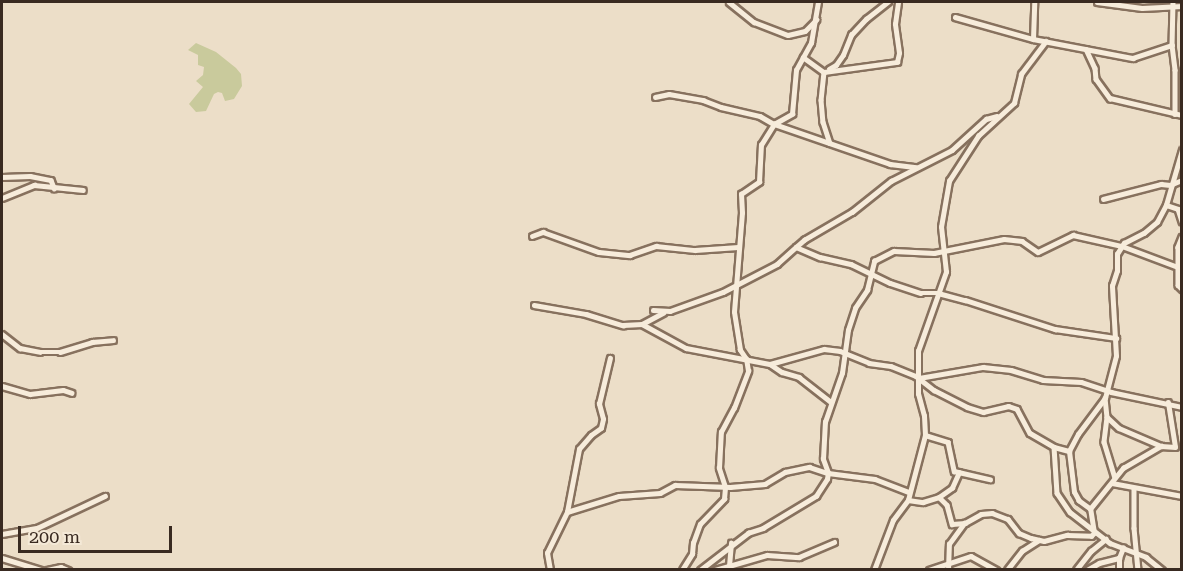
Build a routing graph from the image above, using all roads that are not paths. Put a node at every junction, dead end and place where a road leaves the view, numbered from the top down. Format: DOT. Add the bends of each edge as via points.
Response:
graph roads {
  1 [pos="729,2"];
  2 [pos="818,2"];
  3 [pos="888,2"];
  4 [pos="898,2"];
  5 [pos="1034,2"];
  6 [pos="1097,2"];
  7 [pos="1173,4"];
  8 [pos="1182,6"];
  9 [pos="955,17"];
  10 [pos="816,20"];
  11 [pos="1033,39"];
  12 [pos="1046,41"];
  13 [pos="1172,45"];
  14 [pos="1086,49"];
  15 [pos="803,57"];
  16 [pos="824,72"];
  17 [pos="655,97"];
  18 [pos="1175,114"];
  19 [pos="1182,115"];
  20 [pos="997,116"];
  21 [pos="774,124"];
  22 [pos="830,143"];
  23 [pos="1182,150"];
  24 [pos="916,167"];
  25 [pos="2,177"];
  26 [pos="1182,180"];
  27 [pos="1170,185"];
  28 [pos="54,188"];
  29 [pos="83,190"];
  30 [pos="2,198"];
  31 [pos="1102,199"];
  32 [pos="1166,205"];
  33 [pos="1182,220"];
  34 [pos="532,236"];
  35 [pos="1182,237"];
  36 [pos="738,246"];
  37 [pos="1122,246"];
  38 [pos="796,248"];
  39 [pos="945,251"];
  40 [pos="1178,267"];
  41 [pos="871,273"];
  42 [pos="736,285"];
  43 [pos="1182,289"];
  44 [pos="938,293"];
  45 [pos="534,305"];
  46 [pos="653,310"];
  47 [pos="664,313"];
  48 [pos="642,324"];
  49 [pos="2,334"];
  50 [pos="1116,338"];
  51 [pos="113,340"];
  52 [pos="845,353"];
  53 [pos="610,358"];
  54 [pos="746,359"];
  55 [pos="770,364"];
  56 [pos="919,378"];
  57 [pos="2,386"];
  58 [pos="1107,391"];
  59 [pos="72,393"];
  60 [pos="1105,398"];
  61 [pos="831,402"];
  62 [pos="1168,403"];
  63 [pos="1182,407"];
  64 [pos="1107,417"];
  65 [pos="925,435"];
  66 [pos="1161,446"];
  67 [pos="1054,447"];
  68 [pos="1175,447"];
  69 [pos="1182,447"];
  70 [pos="1069,451"];
  71 [pos="959,472"];
  72 [pos="828,473"];
  73 [pos="1115,477"];
  74 [pos="990,479"];
  75 [pos="1112,483"];
  76 [pos="725,487"];
  77 [pos="1134,489"];
  78 [pos="909,492"];
  79 [pos="1181,495"];
  80 [pos="105,496"];
  81 [pos="939,497"];
  82 [pos="908,500"];
  83 [pos="1090,509"];
  84 [pos="567,512"];
  85 [pos="965,523"];
  86 [pos="1094,530"];
  87 [pos="2,534"];
  88 [pos="1106,538"];
  89 [pos="1039,540"];
  90 [pos="834,542"];
  91 [pos="732,543"];
  92 [pos="1123,548"];
  93 [pos="1137,556"];
  94 [pos="2,558"];
  95 [pos="1119,558"];
  96 [pos="948,563"];
  97 [pos="729,566"];
  98 [pos="41,570"];
  99 [pos="47,570"];
  100 [pos="68,570"];
  101 [pos="550,570"];
  102 [pos="682,570"];
  103 [pos="700,570"];
  104 [pos="715,570"];
  105 [pos="874,570"];
  106 [pos="929,570"];
  107 [pos="948,570"];
  108 [pos="996,570"];
  109 [pos="1007,570"];
  110 [pos="1076,570"];
  111 [pos="1087,570"];
  112 [pos="1119,570"];
  113 [pos="1138,570"];
  114 [pos="1162,570"];
  1 -- 10 [label="street" via="754,22 788,35 805,31"];
  2 -- 10 [label="street"];
  3 -- 16 [label="street" via="851,35 836,65"];
  4 -- 16 [label="street" via="894,24 897,62"];
  5 -- 11 [label="street"];
  6 -- 7 [label="street" via="1142,9 1161,9"];
  7 -- 8 [label="street"];
  7 -- 13 [label="street"];
  9 -- 11 [label="street"];
  10 -- 15 [label="street" via="811,44"];
  11 -- 12 [label="street"];
  12 -- 14 [label="street"];
  12 -- 20 [label="street" via="1021,74 1014,103"];
  13 -- 14 [label="street" via="1133,58"];
  13 -- 18 [label="street"];
  14 -- 18 [label="street" via="1096,79 1110,98"];
  15 -- 16 [label="street"];
  15 -- 21 [label="street" via="796,70 792,114"];
  16 -- 22 [label="street" via="821,100"];
  17 -- 21 [label="street" via="669,94 703,100"];
  18 -- 19 [label="street"];
  20 -- 24 [label="street" via="986,119 952,150"];
  20 -- 39 [label="street" via="951,175 941,227"];
  21 -- 22 [label="street"];
  21 -- 36 [label="street" via="761,145 759,182 741,194"];
  22 -- 24 [label="street" via="890,164"];
  23 -- 27 [label="street"];
  24 -- 38 [label="street"];
  25 -- 28 [label="street" via="51,180"];
  26 -- 27 [label="street"];
  27 -- 31 [label="street"];
  27 -- 32 [label="street"];
  28 -- 29 [label="street"];
  28 -- 30 [label="street" via="34,185"];
  32 -- 33 [label="street" via="1178,209"];
  32 -- 37 [label="street" via="1157,222"];
  34 -- 36 [label="street" via="543,232 599,252 630,255 656,246 695,250"];
  35 -- 40 [label="street"];
  36 -- 42 [label="street"];
  37 -- 39 [label="street" via="1073,235 1038,252 1022,242 1004,239"];
  37 -- 40 [label="street"];
  37 -- 50 [label="street" via="1112,286"];
  38 -- 41 [label="street"];
  38 -- 42 [label="street" via="777,264"];
  39 -- 41 [label="street" via="894,251 874,261"];
  39 -- 44 [label="street" via="946,272"];
  40 -- 43 [label="street" via="1178,285"];
  41 -- 44 [label="street" via="920,293"];
  41 -- 52 [label="street" via="867,290 853,314"];
  42 -- 47 [label="street"];
  42 -- 54 [label="street" via="736,325 740,350"];
  44 -- 50 [label="street" via="1055,329"];
  44 -- 56 [label="street" via="919,346"];
  45 -- 48 [label="street" via="623,325"];
  46 -- 47 [label="street"];
  47 -- 48 [label="street"];
  48 -- 54 [label="street" via="686,348"];
  49 -- 51 [label="street" via="20,348 40,352 60,352"];
  50 -- 58 [label="street" via="1116,356"];
  52 -- 55 [label="street" via="821,349"];
  52 -- 56 [label="street"];
  52 -- 61 [label="street"];
  53 -- 84 [label="street" via="599,404 601,428 579,449"];
  54 -- 55 [label="street"];
  54 -- 76 [label="street" via="744,386 721,432 719,468"];
  55 -- 61 [label="street" via="799,377"];
  56 -- 58 [label="street" via="990,368 1020,371 1043,380 1081,382"];
  56 -- 65 [label="street"];
  56 -- 67 [label="street" via="940,393 983,412 1008,406 1017,409 1030,433"];
  57 -- 59 [label="street" via="30,394 63,390"];
  58 -- 60 [label="street"];
  58 -- 62 [label="street"];
  60 -- 64 [label="street"];
  60 -- 70 [label="street"];
  61 -- 72 [label="street" via="824,437 824,465"];
  62 -- 63 [label="street"];
  62 -- 68 [label="street"];
  64 -- 66 [label="street" via="1119,428"];
  64 -- 73 [label="street" via="1104,442"];
  65 -- 71 [label="street" via="945,440 950,447 951,465"];
  65 -- 78 [label="street"];
  66 -- 68 [label="street"];
  66 -- 73 [label="street" via="1131,461"];
  67 -- 70 [label="street"];
  67 -- 86 [label="street" via="1057,493 1076,518"];
  68 -- 69 [label="street"];
  70 -- 83 [label="street" via="1074,492"];
  71 -- 74 [label="street"];
  71 -- 81 [label="street" via="952,488"];
  72 -- 76 [label="street" via="800,468 765,484"];
  72 -- 78 [label="street" via="875,479"];
  72 -- 91 [label="street" via="816,496"];
  73 -- 75 [label="street"];
  75 -- 77 [label="street"];
  75 -- 83 [label="street"];
  76 -- 84 [label="street" via="675,485 660,493 619,496"];
  76 -- 102 [label="street" via="724,499 700,524 692,554"];
  77 -- 79 [label="street"];
  77 -- 93 [label="street"];
  78 -- 82 [label="street"];
  80 -- 87 [label="street" via="37,528"];
  81 -- 82 [label="street" via="923,502"];
  81 -- 85 [label="street" via="947,505 952,524"];
  82 -- 105 [label="street" via="892,520"];
  83 -- 86 [label="street"];
  84 -- 101 [label="street" via="547,553"];
  85 -- 89 [label="street" via="981,514 997,513 1008,519 1018,534"];
  85 -- 96 [label="street" via="949,544"];
  86 -- 88 [label="street"];
  86 -- 89 [label="street" via="1091,536"];
  88 -- 92 [label="street"];
  88 -- 110 [label="street"];
  89 -- 109 [label="street"];
  90 -- 97 [label="street" via="799,557 767,555"];
  91 -- 97 [label="street"];
  91 -- 103 [label="street"];
  92 -- 93 [label="street"];
  92 -- 95 [label="street"];
  93 -- 113 [label="street"];
  93 -- 114 [label="street" via="1146,557"];
  94 -- 98 [label="street"];
  95 -- 111 [label="street"];
  95 -- 112 [label="street"];
  96 -- 106 [label="street"];
  96 -- 107 [label="street"];
  96 -- 108 [label="street" via="971,556"];
  97 -- 104 [label="street"];
  99 -- 100 [label="street"];
}
